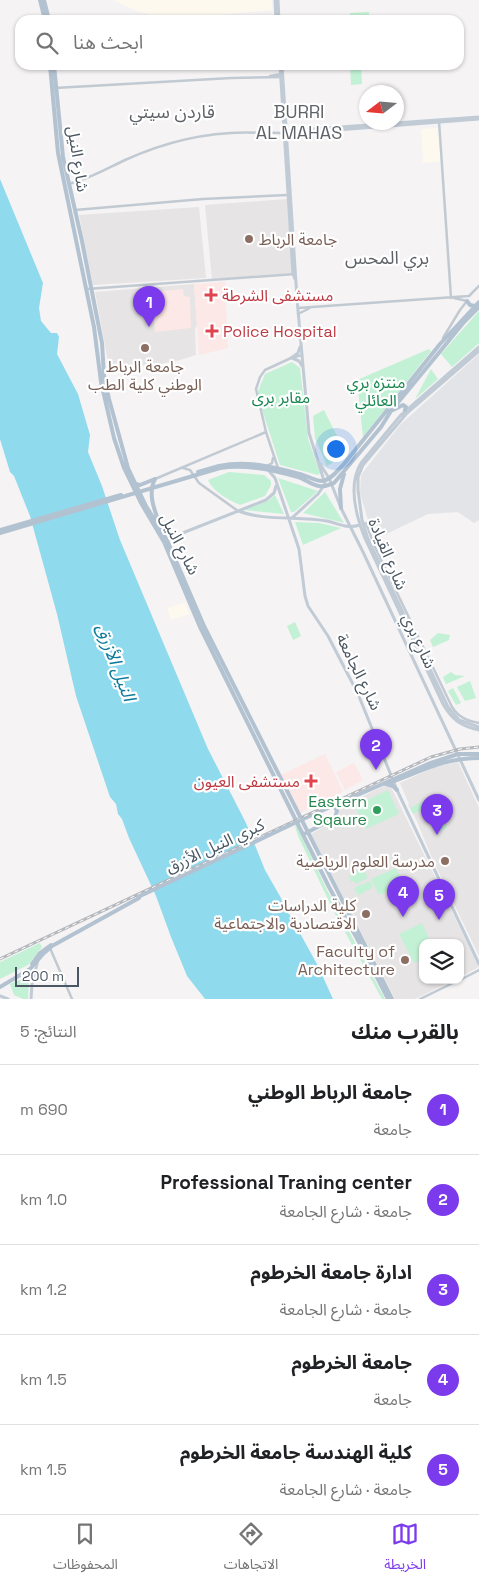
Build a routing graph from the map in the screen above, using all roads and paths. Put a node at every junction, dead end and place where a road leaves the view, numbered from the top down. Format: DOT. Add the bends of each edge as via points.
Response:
graph roads {
  1 [pos="40,0"];
  2 [pos="44,0"];
  3 [pos="277,0"];
  4 [pos="44,15"];
  5 [pos="48,15"];
  6 [pos="278,15"];
  7 [pos="51,70"];
  8 [pos="54,70"];
  9 [pos="281,70"];
  10 [pos="282,76"];
  11 [pos="55,90"];
  12 [pos="479,118"];
  13 [pos="439,121"];
  14 [pos="285,133"];
  15 [pos="69,184"];
  16 [pos="290,194"];
  17 [pos="75,210"];
  18 [pos="294,274"];
  19 [pos="479,286"];
  20 [pos="89,289"];
  21 [pos="452,298"];
  22 [pos="468,298"];
  23 [pos="458,299"];
  24 [pos="479,302"];
  25 [pos="311,307"];
  26 [pos="477,307"];
  27 [pos="298,308"];
  28 [pos="460,310"];
  29 [pos="298,314"];
  30 [pos="301,342"];
  31 [pos="440,344"];
  32 [pos="479,347"];
  33 [pos="479,351"];
  34 [pos="302,355"];
  35 [pos="291,358"];
  36 [pos="303,367"];
  37 [pos="452,372"];
  38 [pos="405,410"];
  39 [pos="391,411"];
  40 [pos="266,432"];
  41 [pos="273,457"];
  42 [pos="350,465"];
  43 [pos="182,468"];
  44 [pos="267,468"];
  45 [pos="278,468"];
  46 [pos="155,479"];
  47 [pos="327,479"];
  48 [pos="277,483"];
  49 [pos="136,484"];
  50 [pos="331,484"];
  51 [pos="325,487"];
  52 [pos="341,508"];
  53 [pos="238,511"];
  54 [pos="289,517"];
  55 [pos="293,517"];
  56 [pos="363,524"];
  57 [pos="351,528"];
  58 [pos="0,532"];
  59 [pos="162,532"];
  60 [pos="166,541"];
  61 [pos="479,727"];
  62 [pos="457,752"];
  63 [pos="479,756"];
  64 [pos="460,759"];
  65 [pos="393,780"];
  66 [pos="386,784"];
  67 [pos="396,790"];
  68 [pos="479,800"];
  69 [pos="335,805"];
  70 [pos="306,834"];
  71 [pos="139,897"];
  72 [pos="50,948"];
  73 [pos="38,960"];
  74 [pos="479,964"];
  75 [pos="479,970"];
  76 [pos="464,978"];
  77 [pos="452,984"];
  78 [pos="0,985"];
  79 [pos="0,996"];
  80 [pos="8,999"];
  81 [pos="32,999"];
  82 [pos="72,999"];
  83 [pos="388,999"];
  84 [pos="392,999"];
  85 [pos="420,999"];
  1 -- 4 [label="main road"];
  2 -- 5 [label="main road"];
  3 -- 6 [label="main road"];
  7 -- 11 [label="main road, شارع النيل"];
  8 -- 11 [label="main road, شارع النيل"];
  9 -- 10 [label="main road, شارع بري"];
  10 -- 11 [label="street"];
  10 -- 14 [label="main road, شارع بري"];
  11 -- 15 [label="main road, شارع النيل"];
  11 -- 20 [label="main road, شارع النيل" via="60,161"];
  12 -- 13 [label="main road"];
  13 -- 14 [label="main road"];
  13 -- 21 [label="street"];
  14 -- 15 [label="street" via="225,133 173,143 126,159 86,180"];
  14 -- 16 [label="main road, شارع بري"];
  15 -- 17 [label="main road, شارع النيل"];
  16 -- 17 [label="street"];
  16 -- 18 [label="main road, شارع بري"];
  17 -- 20 [label="main road, شارع النيل"];
  18 -- 20 [label="street"];
  18 -- 27 [label="main road, شارع بري"];
  19 -- 22 [label="street"];
  20 -- 49 [label="main road, شارع النيل" via="102,343 109,399 121,447"];
  20 -- 60 [label="main road, شارع النيل" via="101,382 117,447 135,492"];
  21 -- 22 [label="street"];
  21 -- 23 [label="street"];
  21 -- 25 [label="street"];
  22 -- 23 [label="street"];
  22 -- 26 [label="main road" via="470,304"];
  22 -- 28 [label="street"];
  23 -- 28 [label="street"];
  24 -- 26 [label="main road"];
  25 -- 27 [label="street"];
  25 -- 29 [label="street"];
  26 -- 31 [label="main road"];
  26 -- 39 [label="main road"];
  27 -- 29 [label="main road, شارع بري"];
  28 -- 31 [label="street"];
  29 -- 30 [label="main road, شارع بري"];
  30 -- 34 [label="main road, شارع بري"];
  30 -- 35 [label="main road" via="298,353"];
  31 -- 47 [label="main road" via="344,464"];
  32 -- 37 [label="main road, شارع القيادة"];
  33 -- 37 [label="main road, شارع القيادة"];
  34 -- 35 [label="street"];
  34 -- 36 [label="main road, شارع بري"];
  35 -- 36 [label="main road"];
  35 -- 40 [label="street" via="265,370 257,385 256,395"];
  36 -- 47 [label="main road, شارع بري" via="310,438"];
  37 -- 38 [label="main road, شارع القيادة"];
  37 -- 56 [label="main road, شارع القيادة" via="407,412 363,465 357,483"];
  38 -- 39 [label="main road" via="403,405"];
  38 -- 56 [label="main road, شارع القيادة" via="356,471 355,490"];
  39 -- 42 [label="main road"];
  40 -- 41 [label="street"];
  40 -- 43 [label="street"];
  41 -- 44 [label="street"];
  41 -- 45 [label="street"];
  42 -- 50 [label="main road"];
  42 -- 52 [label="main road" via="340,486"];
  43 -- 46 [label="street"];
  43 -- 53 [label="street" via="190,470 199,483"];
  44 -- 45 [label="main road"];
  44 -- 48 [label="main road, شارع الجامعة"];
  44 -- 51 [label="main road"];
  44 -- 58 [label="main road, bridge" via="220,467"];
  45 -- 47 [label="main road"];
  46 -- 49 [label="main road"];
  46 -- 59 [label="main road" via="152,498"];
  47 -- 50 [label="main road, شارع بري"];
  47 -- 51 [label="main road"];
  48 -- 53 [label="main road" via="270,498"];
  48 -- 54 [label="main road, شارع الجامعة"];
  49 -- 59 [label="main road, شارع النيل"];
  50 -- 51 [label="main road"];
  50 -- 52 [label="main road, شارع بري"];
  51 -- 55 [label="main road"];
  52 -- 57 [label="main road, شارع بري"];
  53 -- 54 [label="main road"];
  53 -- 60 [label="main road"];
  54 -- 55 [label="main road"];
  54 -- 65 [label="main road, شارع الجامعة" via="299,548 306,600 352,682"];
  55 -- 57 [label="main road"];
  56 -- 57 [label="main road"];
  56 -- 61 [label="main road, شارع القيادة" via="451,712 464,723"];
  57 -- 62 [label="main road, شارع بري"];
  59 -- 60 [label="main road, شارع النيل"];
  60 -- 70 [label="main road, شارع النيل"];
  62 -- 63 [label="main road"];
  62 -- 64 [label="main road, شارع بري"];
  62 -- 65 [label="main road"];
  63 -- 64 [label="main road"];
  64 -- 65 [label="main road"];
  64 -- 68 [label="main road, شارع بري"];
  65 -- 66 [label="main road"];
  65 -- 67 [label="main road, شارع الجامعة"];
  65 -- 69 [label="main road"];
  66 -- 67 [label="main road"];
  66 -- 69 [label="main road"];
  67 -- 74 [label="main road, شارع الجامعة"];
  69 -- 70 [label="main road" via="337,813 333,820"];
  69 -- 71 [label="main road, bridge"];
  70 -- 83 [label="main road, شارع النيل" via="329,887"];
  70 -- 84 [label="main road, شارع النيل"];
  71 -- 72 [label="main road"];
  71 -- 78 [label="main road" via="44,949 29,967"];
  72 -- 73 [label="main road"];
  72 -- 82 [label="street"];
  73 -- 78 [label="main road" via="30,969"];
  73 -- 81 [label="main road"];
  75 -- 76 [label="street"];
  77 -- 85 [label="street"];
  79 -- 80 [label="main road"];
}
